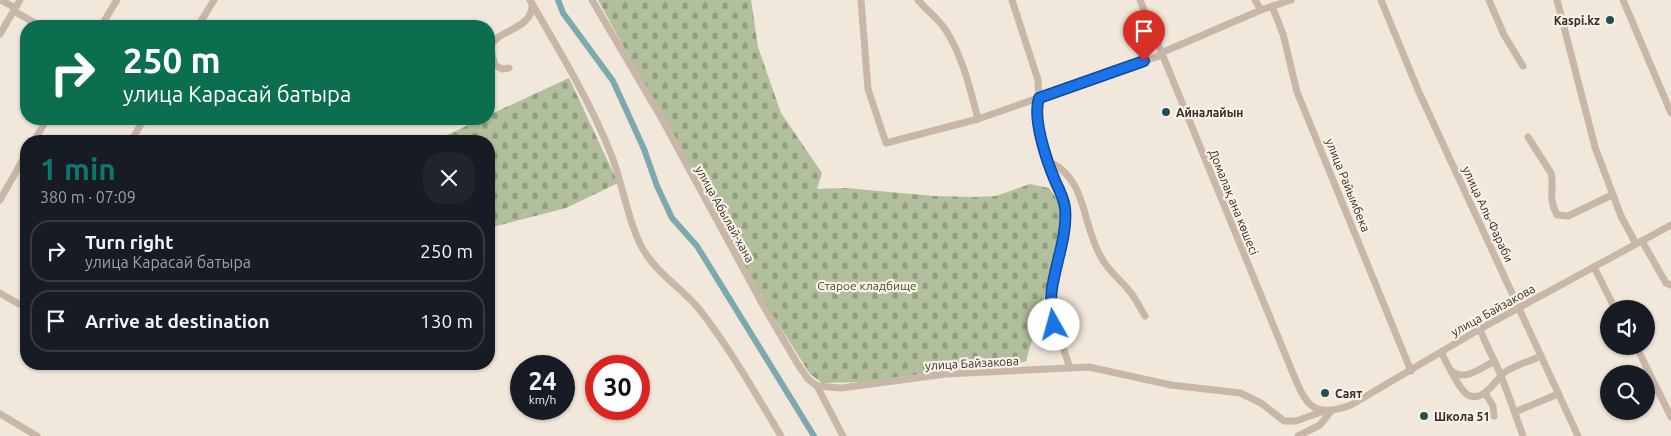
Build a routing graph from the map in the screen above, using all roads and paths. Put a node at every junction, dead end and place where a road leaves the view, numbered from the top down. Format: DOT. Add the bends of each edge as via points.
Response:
graph roads {
  1 [pos="1,0"];
  2 [pos="20,0"];
  3 [pos="117,0"];
  4 [pos="214,0"];
  5 [pos="592,0"];
  6 [pos="860,0"];
  7 [pos="918,0"];
  8 [pos="1012,0"];
  9 [pos="1140,0"];
  10 [pos="1255,0"];
  11 [pos="1291,0"];
  12 [pos="1381,0"];
  13 [pos="1489,0"];
  14 [pos="1557,0"];
  15 [pos="1623,0"];
  16 [pos="531,2"];
  17 [pos="1272,6"];
  18 [pos="14,9"];
  19 [pos="1261,10"];
  20 [pos="31,20"];
  21 [pos="105,20"];
  22 [pos="202,20"];
  23 [pos="0,34"];
  24 [pos="495,41"];
  25 [pos="1161,54"];
  26 [pos="495,65"];
  27 [pos="1523,66"];
  28 [pos="509,68"];
  29 [pos="1039,98"];
  30 [pos="1671,112"];
  31 [pos="978,119"];
  32 [pos="1528,137"];
  33 [pos="1050,162"];
  34 [pos="20,165"];
  35 [pos="1612,195"];
  36 [pos="0,200"];
  37 [pos="1671,226"];
  38 [pos="1639,243"];
  39 [pos="1594,267"];
  40 [pos="1671,284"];
  41 [pos="0,293"];
  42 [pos="1610,300"];
  43 [pos="20,304"];
  44 [pos="1520,308"];
  45 [pos="1145,316"];
  46 [pos="1480,329"];
  47 [pos="1441,352"];
  48 [pos="1640,355"];
  49 [pos="1541,356"];
  50 [pos="1494,362"];
  51 [pos="1070,368"];
  52 [pos="1412,371"];
  53 [pos="1452,371"];
  54 [pos="1501,376"];
  55 [pos="817,386"];
  56 [pos="1485,392"];
  57 [pos="1558,394"];
  58 [pos="1328,411"];
  59 [pos="1516,412"];
  60 [pos="0,414"];
  61 [pos="1494,416"];
  62 [pos="1671,417"];
  63 [pos="33,435"];
  64 [pos="780,436"];
  65 [pos="843,436"];
  66 [pos="1298,436"];
  67 [pos="1523,436"];
  68 [pos="1578,436"];
  1 -- 18 [label="street"];
  2 -- 18 [label="street"];
  3 -- 21 [label="street"];
  4 -- 22 [label="street"];
  5 -- 55 [label="street, улица Абылай-хана" via="662,119 762,305 808,379"];
  6 -- 31 [label="street" via="868,89 886,143"];
  7 -- 31 [label="street" via="949,36 962,64"];
  8 -- 29 [label="street" via="1038,80"];
  9 -- 25 [label="street, Домалақ ана көшесі"];
  10 -- 19 [label="street"];
  11 -- 17 [label="street"];
  12 -- 44 [label="street, улица Аль-Фараби" via="1418,90"];
  13 -- 27 [label="street" via="1504,35"];
  14 -- 35 [label="street" via="1590,129"];
  15 -- 30 [label="street"];
  16 -- 24 [label="street" via="531,14 527,20"];
  16 -- 64 [label="street" via="608,146 638,240 646,254 714,327"];
  17 -- 19 [label="street"];
  17 -- 52 [label="street, улица Райымбека" via="1283,34 1297,92"];
  18 -- 20 [label="street"];
  18 -- 23 [label="street"];
  19 -- 25 [label="street"];
  25 -- 29 [label="street"];
  25 -- 58 [label="street, Домалақ ана көшесі" via="1302,396 1314,409"];
  26 -- 28 [label="street"];
  29 -- 31 [label="street"];
  29 -- 33 [label="street" via="1036,112"];
  32 -- 35 [label="street" via="1551,173 1550,194 1557,215 1568,216"];
  33 -- 45 [label="street" via="1076,184 1098,252 1111,273 1132,294"];
  33 -- 51 [label="street" via="1062,196 1065,219 1050,309"];
  34 -- 36 [label="street"];
  35 -- 38 [label="street"];
  37 -- 38 [label="street, улица Байзакова"];
  38 -- 39 [label="street, улица Байзакова"];
  38 -- 40 [label="street" via="1666,283"];
  39 -- 42 [label="street"];
  39 -- 44 [label="street, улица Байзакова"];
  41 -- 43 [label="street"];
  44 -- 46 [label="street, улица Байзакова"];
  44 -- 49 [label="street, улица Аль-Фараби"];
  46 -- 47 [label="street, улица Байзакова"];
  46 -- 50 [label="street"];
  47 -- 52 [label="street, улица Байзакова"];
  47 -- 53 [label="street"];
  48 -- 62 [label="street"];
  49 -- 54 [label="street"];
  49 -- 57 [label="street, улица Аль-Фараби"];
  50 -- 53 [label="street" via="1462,376"];
  50 -- 54 [label="street"];
  51 -- 55 [label="street, улица Байзакова" via="946,374 841,388"];
  51 -- 58 [label="street, улица Байзакова" via="1106,369 1171,385 1240,393 1289,422"];
  52 -- 58 [label="street, улица Байзакова" via="1351,405"];
  53 -- 56 [label="street" via="1468,395"];
  54 -- 56 [label="street"];
  54 -- 59 [label="street"];
  55 -- 65 [label="street, улица Абылай-хана"];
  56 -- 61 [label="street" via="1493,406"];
  57 -- 59 [label="street"];
  57 -- 68 [label="street, улица Аль-Фараби"];
  58 -- 66 [label="street" via="1320,425"];
  59 -- 67 [label="street"];
  60 -- 63 [label="street"];
}
